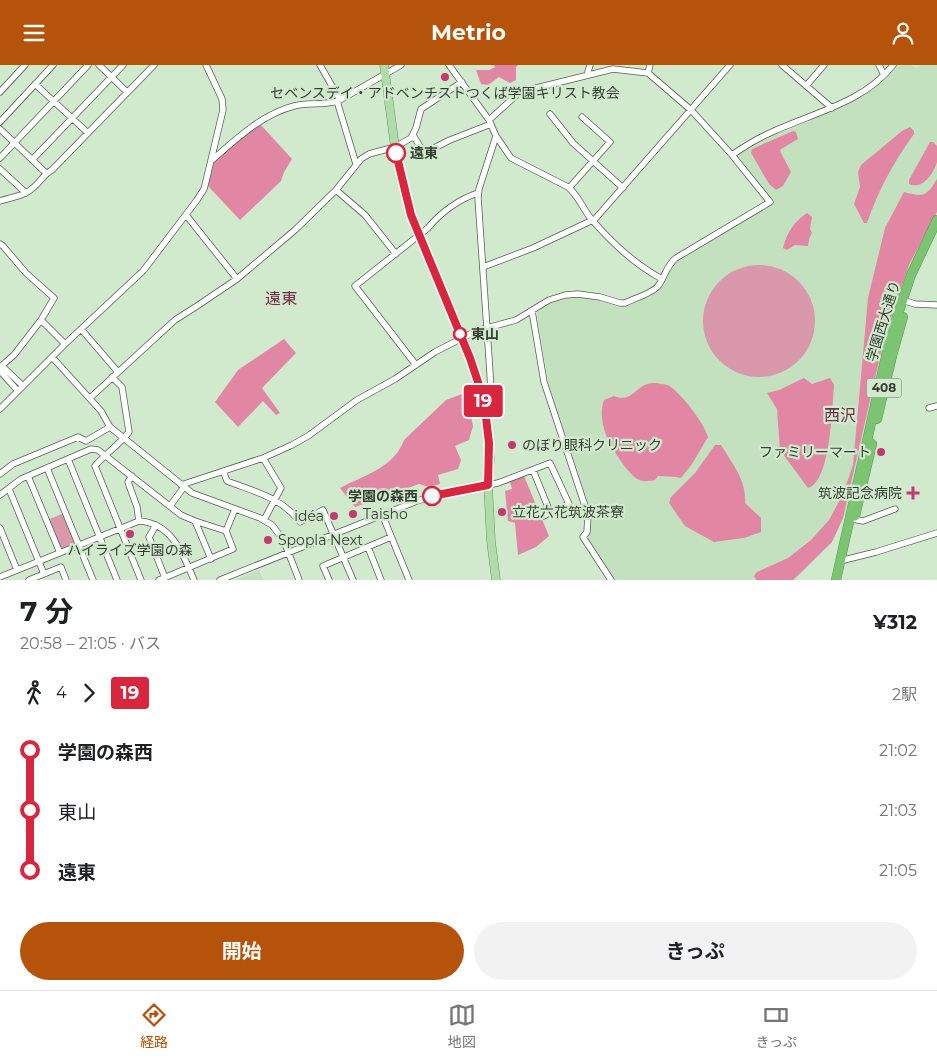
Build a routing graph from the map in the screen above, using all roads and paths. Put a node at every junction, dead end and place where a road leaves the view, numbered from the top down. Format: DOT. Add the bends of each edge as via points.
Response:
graph roads {
  1 [pos="25,65"];
  2 [pos="53,65"];
  3 [pos="88,65"];
  4 [pos="98,65"];
  5 [pos="122,65"];
  6 [pos="154,65"];
  7 [pos="206,65"];
  8 [pos="320,65"];
  9 [pos="384,65"];
  10 [pos="402,65"];
  11 [pos="449,65"];
  12 [pos="590,65"];
  13 [pos="650,65"];
  14 [pos="730,65"];
  15 [pos="782,65"];
  16 [pos="824,65"];
  17 [pos="879,65"];
  18 [pos="893,65"];
  19 [pos="612,67"];
  20 [pos="648,73"];
  21 [pos="385,74"];
  22 [pos="587,75"];
  23 [pos="884,75"];
  24 [pos="111,77"];
  25 [pos="462,82"];
  26 [pos="36,84"];
  27 [pos="806,85"];
  28 [pos="0,92"];
  29 [pos="127,92"];
  30 [pos="53,101"];
  31 [pos="339,101"];
  32 [pos="832,108"];
  33 [pos="691,110"];
  34 [pos="550,115"];
  35 [pos="582,117"];
  36 [pos="72,118"];
  37 [pos="0,122"];
  38 [pos="490,122"];
  39 [pos="0,129"];
  40 [pos="88,133"];
  41 [pos="413,135"];
  42 [pos="496,136"];
  43 [pos="14,142"];
  44 [pos="395,147"];
  45 [pos="732,155"];
  46 [pos="0,158"];
  47 [pos="32,160"];
  48 [pos="210,161"];
  49 [pos="593,161"];
  50 [pos="356,164"];
  51 [pos="0,169"];
  52 [pos="46,173"];
  53 [pos="569,188"];
  54 [pos="623,188"];
  55 [pos="336,190"];
  56 [pos="26,193"];
  57 [pos="478,193"];
  58 [pos="0,201"];
  59 [pos="186,215"];
  60 [pos="937,220"];
  61 [pos="593,221"];
  62 [pos="937,234"];
  63 [pos="419,235"];
  64 [pos="0,244"];
  65 [pos="396,254"];
  66 [pos="483,267"];
  67 [pos="237,279"];
  68 [pos="662,279"];
  69 [pos="905,301"];
  70 [pos="937,305"];
  71 [pos="532,311"];
  72 [pos="42,320"];
  73 [pos="488,326"];
  74 [pos="81,329"];
  75 [pos="462,338"];
  76 [pos="65,345"];
  77 [pos="52,357"];
  78 [pos="416,365"];
  79 [pos="1,368"];
  80 [pos="118,372"];
  81 [pos="112,377"];
  82 [pos="21,388"];
  83 [pos="90,398"];
  84 [pos="937,406"];
  85 [pos="929,408"];
  86 [pos="0,409"];
  87 [pos="485,409"];
  88 [pos="110,427"];
  89 [pos="124,439"];
  90 [pos="105,454"];
  91 [pos="264,458"];
  92 [pos="68,459"];
  93 [pos="47,468"];
  94 [pos="533,470"];
  95 [pos="223,471"];
  96 [pos="0,474"];
  97 [pos="28,476"];
  98 [pos="132,476"];
  99 [pos="488,485"];
  100 [pos="183,486"];
  101 [pos="9,489"];
  102 [pos="0,495"];
  103 [pos="275,499"];
  104 [pos="170,506"];
  105 [pos="235,509"];
  106 [pos="895,509"];
  107 [pos="550,512"];
  108 [pos="382,515"];
  109 [pos="544,516"];
  110 [pos="264,519"];
  111 [pos="852,519"];
  112 [pos="139,521"];
  113 [pos="195,521"];
  114 [pos="156,525"];
  115 [pos="0,528"];
  116 [pos="120,528"];
  117 [pos="226,531"];
  118 [pos="937,533"];
  119 [pos="334,534"];
  120 [pos="100,537"];
  121 [pos="391,537"];
  122 [pos="79,545"];
  123 [pos="368,547"];
  124 [pos="60,553"];
  125 [pos="288,553"];
  126 [pos="344,557"];
  127 [pos="211,559"];
  128 [pos="843,560"];
  129 [pos="39,561"];
  130 [pos="189,568"];
  131 [pos="17,570"];
  132 [pos="44,574"];
  133 [pos="0,577"];
  134 [pos="162,579"];
  135 [pos="29,580"];
  136 [pos="66,580"];
  137 [pos="93,580"];
  138 [pos="117,580"];
  139 [pos="141,580"];
  140 [pos="194,580"];
  141 [pos="220,580"];
  142 [pos="300,580"];
  143 [pos="329,580"];
  144 [pos="353,580"];
  145 [pos="381,580"];
  146 [pos="409,580"];
  147 [pos="496,580"];
  148 [pos="611,580"];
  149 [pos="836,580"];
  150 [pos="842,580"];
  1 -- 28 [label="street"];
  2 -- 26 [label="street"];
  3 -- 30 [label="street"];
  4 -- 24 [label="street"];
  5 -- 24 [label="street"];
  6 -- 29 [label="street"];
  7 -- 48 [label="street" via="222,99 223,110"];
  8 -- 31 [label="street"];
  9 -- 21 [label="main road"];
  10 -- 21 [label="street"];
  11 -- 25 [label="street"];
  12 -- 22 [label="street"];
  13 -- 20 [label="street"];
  14 -- 33 [label="street"];
  15 -- 27 [label="street"];
  16 -- 27 [label="street"];
  17 -- 23 [label="street"];
  18 -- 23 [label="street"];
  19 -- 20 [label="street"];
  19 -- 22 [label="street"];
  20 -- 33 [label="street"];
  21 -- 31 [label="street"];
  21 -- 44 [label="main road"];
  22 -- 38 [label="street" via="520,93"];
  23 -- 32 [label="street" via="867,89"];
  24 -- 29 [label="street"];
  24 -- 36 [label="street"];
  25 -- 38 [label="street"];
  25 -- 41 [label="street" via="421,109"];
  26 -- 30 [label="street"];
  26 -- 37 [label="street"];
  27 -- 32 [label="street"];
  29 -- 40 [label="street"];
  30 -- 36 [label="street"];
  30 -- 43 [label="street"];
  31 -- 48 [label="street" via="294,106 282,111 259,123"];
  31 -- 50 [label="street"];
  32 -- 45 [label="street" via="772,132"];
  33 -- 45 [label="street"];
  33 -- 54 [label="street"];
  34 -- 49 [label="street"];
  35 -- 49 [label="street" via="610,142"];
  36 -- 40 [label="street"];
  36 -- 47 [label="street"];
  38 -- 41 [label="street" via="424,153"];
  38 -- 42 [label="street"];
  39 -- 43 [label="street"];
  40 -- 52 [label="street"];
  41 -- 44 [label="street"];
  42 -- 53 [label="street" via="516,162"];
  42 -- 57 [label="street"];
  43 -- 46 [label="street"];
  43 -- 47 [label="street"];
  44 -- 50 [label="street" via="369,154"];
  44 -- 63 [label="main road"];
  45 -- 68 [label="street" via="770,203 676,258"];
  47 -- 52 [label="street"];
  48 -- 59 [label="street" via="204,189"];
  49 -- 53 [label="street"];
  49 -- 54 [label="street"];
  50 -- 55 [label="street"];
  51 -- 56 [label="street"];
  52 -- 56 [label="street"];
  53 -- 61 [label="street"];
  54 -- 61 [label="street"];
  55 -- 65 [label="street" via="365,215"];
  55 -- 67 [label="street" via="296,230"];
  56 -- 58 [label="street"];
  57 -- 63 [label="street" via="437,216"];
  57 -- 66 [label="street"];
  59 -- 67 [label="street"];
  59 -- 74 [label="street" via="143,271"];
  60 -- 69 [label="highway, 学園西大通り / 408" via="911,275"];
  61 -- 66 [label="street"];
  61 -- 68 [label="street" via="639,266"];
  62 -- 69 [label="highway, 学園西大通り / 408"];
  63 -- 65 [label="street"];
  63 -- 75 [label="main road"];
  64 -- 72 [label="street" via="54,298"];
  65 -- 78 [label="street" via="354,286"];
  66 -- 73 [label="street"];
  67 -- 80 [label="street" via="175,320"];
  68 -- 71 [label="street" via="654,290 625,303 565,295"];
  69 -- 70 [label="street"];
  69 -- 111 [label="highway, 学園西大通り / 408" via="890,338"];
  71 -- 73 [label="street" via="516,320"];
  71 -- 148 [label="street" via="544,382 588,515 587,532 583,537"];
  72 -- 76 [label="street"];
  72 -- 79 [label="street"];
  73 -- 75 [label="street"];
  73 -- 87 [label="street" via="490,397"];
  74 -- 76 [label="street"];
  74 -- 80 [label="street"];
  75 -- 78 [label="street"];
  75 -- 87 [label="main road" via="477,376"];
  76 -- 77 [label="street"];
  77 -- 82 [label="street"];
  77 -- 83 [label="street"];
  78 -- 91 [label="street" via="357,400 303,439"];
  79 -- 82 [label="street"];
  80 -- 81 [label="street"];
  81 -- 83 [label="street"];
  81 -- 89 [label="street" via="122,387 128,432"];
  82 -- 86 [label="street"];
  83 -- 88 [label="street"];
  84 -- 85 [label="street"];
  87 -- 99 [label="main road" via="490,459"];
  88 -- 89 [label="street"];
  88 -- 96 [label="street" via="86,441 78,437 13,464"];
  89 -- 90 [label="street"];
  89 -- 100 [label="street"];
  90 -- 92 [label="street" via="98,449 90,449"];
  90 -- 98 [label="street"];
  90 -- 116 [label="street" via="95,466"];
  91 -- 95 [label="street"];
  91 -- 103 [label="street" via="281,488"];
  92 -- 93 [label="street"];
  92 -- 120 [label="street"];
  93 -- 97 [label="street"];
  93 -- 122 [label="street"];
  94 -- 99 [label="street"];
  94 -- 107 [label="street"];
  94 -- 107 [label="street" via="550,463 569,504"];
  95 -- 100 [label="street"];
  95 -- 103 [label="street" via="227,481"];
  97 -- 101 [label="street"];
  97 -- 124 [label="street"];
  98 -- 104 [label="street"];
  98 -- 112 [label="street" via="128,482"];
  99 -- 108 [label="street" via="440,493"];
  99 -- 147 [label="main road"];
  100 -- 104 [label="street"];
  100 -- 105 [label="street" via="202,498"];
  101 -- 102 [label="street"];
  101 -- 129 [label="street"];
  103 -- 110 [label="street"];
  103 -- 119 [label="street" via="300,522 323,510"];
  104 -- 113 [label="street"];
  105 -- 110 [label="street"];
  105 -- 117 [label="street"];
  106 -- 111 [label="street" via="863,521"];
  107 -- 109 [label="street"];
  108 -- 119 [label="street"];
  108 -- 121 [label="street"];
  110 -- 125 [label="street" via="280,535"];
  111 -- 128 [label="highway, 学園西大通り / 408"];
  112 -- 114 [label="street"];
  112 -- 116 [label="street"];
  113 -- 117 [label="street"];
  113 -- 127 [label="street"];
  114 -- 130 [label="street" via="177,542"];
  114 -- 134 [label="street" via="149,537"];
  115 -- 131 [label="street"];
  116 -- 120 [label="street"];
  116 -- 139 [label="street"];
  117 -- 127 [label="street" via="233,549"];
  118 -- 128 [label="street"];
  119 -- 125 [label="street"];
  119 -- 126 [label="street"];
  120 -- 122 [label="street"];
  120 -- 138 [label="street"];
  121 -- 123 [label="street"];
  121 -- 146 [label="street"];
  122 -- 124 [label="street"];
  122 -- 137 [label="street"];
  123 -- 126 [label="street"];
  123 -- 145 [label="street"];
  124 -- 129 [label="street"];
  125 -- 141 [label="street"];
  125 -- 142 [label="street"];
  126 -- 143 [label="street" via="323,566"];
  126 -- 144 [label="street"];
  127 -- 130 [label="street"];
  128 -- 149 [label="highway, 学園西大通り / 408"];
  128 -- 150 [label="highway, 学園西大通り / 408"];
  129 -- 131 [label="street"];
  129 -- 132 [label="street"];
  130 -- 134 [label="street"];
  130 -- 140 [label="street"];
  131 -- 133 [label="street"];
  132 -- 135 [label="street"];
  132 -- 136 [label="street" via="61,567"];
}
